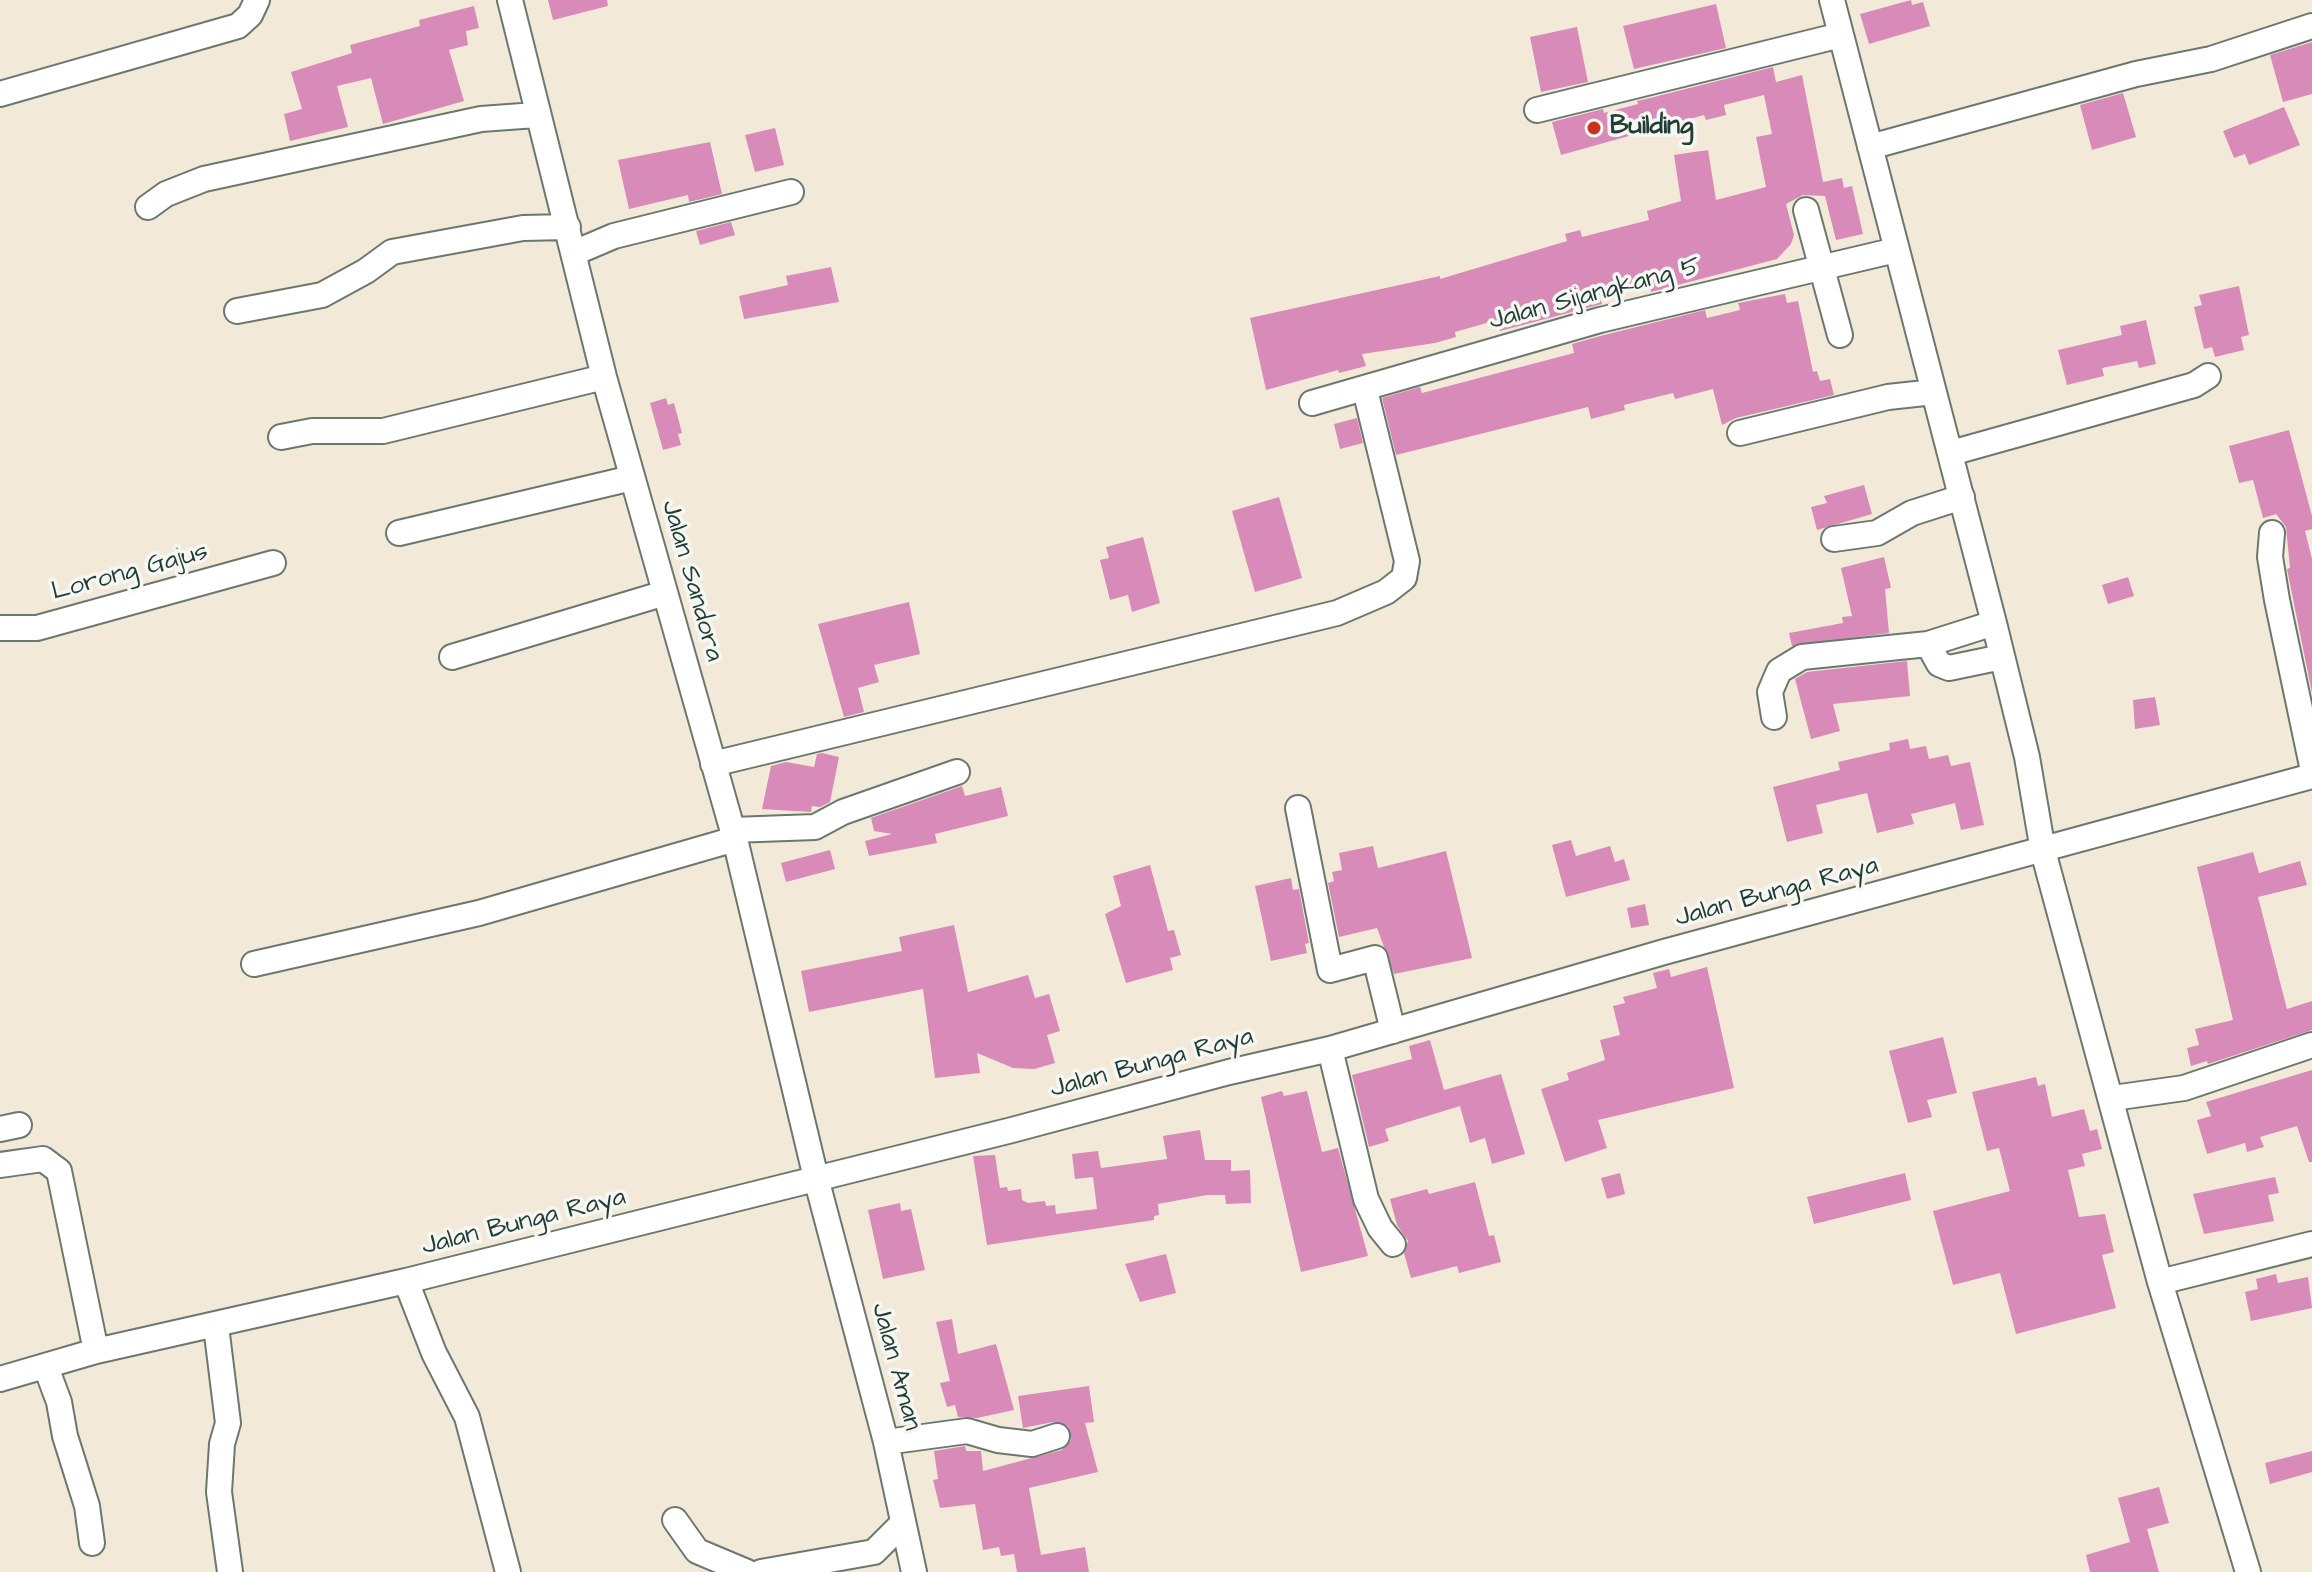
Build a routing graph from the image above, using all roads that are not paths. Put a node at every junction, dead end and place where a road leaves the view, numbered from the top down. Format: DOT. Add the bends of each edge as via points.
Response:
graph roads {
  1 [pos="257,0"];
  2 [pos="510,0"];
  3 [pos="1838,2"];
  4 [pos="2312,26"];
  5 [pos="1841,35"];
  6 [pos="0,94"];
  7 [pos="1537,110"];
  8 [pos="536,115"];
  9 [pos="1870,147"];
  10 [pos="791,192"];
  11 [pos="148,207"];
  12 [pos="1806,210"];
  13 [pos="568,227"];
  14 [pos="1896,250"];
  15 [pos="574,253"];
  16 [pos="1820,267"];
  17 [pos="237,311"];
  18 [pos="1840,335"];
  19 [pos="2208,376"];
  20 [pos="604,377"];
  21 [pos="1365,390"];
  22 [pos="1934,392"];
  23 [pos="1312,403"];
  24 [pos="1740,433"];
  25 [pos="281,437"];
  26 [pos="1951,453"];
  27 [pos="632,478"];
  28 [pos="1962,497"];
  29 [pos="399,533"];
  30 [pos="2272,533"];
  31 [pos="1834,539"];
  32 [pos="273,563"];
  33 [pos="665,593"];
  34 [pos="1994,623"];
  35 [pos="0,628"];
  36 [pos="1928,644"];
  37 [pos="452,657"];
  38 [pos="2002,657"];
  39 [pos="1774,717"];
  40 [pos="713,764"];
  41 [pos="2312,766"];
  42 [pos="957,772"];
  43 [pos="2312,776"];
  44 [pos="1298,808"];
  45 [pos="734,834"];
  46 [pos="2043,851"];
  47 [pos="254,964"];
  48 [pos="1393,1031"];
  49 [pos="2312,1045"];
  50 [pos="1330,1049"];
  51 [pos="2113,1098"];
  52 [pos="0,1165"];
  53 [pos="816,1178"];
  54 [pos="1393,1244"];
  55 [pos="2312,1244"];
  56 [pos="406,1281"];
  57 [pos="2160,1282"];
  58 [pos="216,1326"];
  59 [pos="96,1351"];
  60 [pos="46,1367"];
  61 [pos="0,1379"];
  62 [pos="1057,1436"];
  63 [pos="886,1442"];
  64 [pos="675,1520"];
  65 [pos="902,1524"];
  66 [pos="92,1543"];
  67 [pos="230,1572"];
  68 [pos="508,1572"];
  69 [pos="747,1572"];
  70 [pos="761,1572"];
  71 [pos="914,1572"];
  72 [pos="2248,1572"];
  1 -- 6 [label="street" via="238,26"];
  2 -- 8 [label="street, Jalan Sandora"];
  3 -- 5 [label="street"];
  4 -- 9 [label="street" via="2211,59 2136,74"];
  5 -- 7 [label="street"];
  5 -- 9 [label="street"];
  8 -- 11 [label="street" via="481,119 204,179"];
  8 -- 13 [label="street, Jalan Sandora"];
  9 -- 14 [label="street"];
  10 -- 15 [label="street" via="614,236"];
  12 -- 16 [label="street"];
  13 -- 15 [label="street, Jalan Sandora"];
  13 -- 17 [label="street" via="523,228 406,248 322,295"];
  14 -- 16 [label="street, Jalan Sijangkang 5"];
  14 -- 22 [label="street"];
  15 -- 20 [label="street, Jalan Sandora"];
  16 -- 18 [label="street"];
  16 -- 21 [label="street, Jalan Sijangkang 5" via="1600,320"];
  19 -- 26 [label="street" via="2194,385"];
  20 -- 25 [label="street" via="383,431 312,431"];
  20 -- 27 [label="street, Jalan Sandora"];
  21 -- 23 [label="street, Jalan Sijangkang 5"];
  21 -- 40 [label="street" via="1407,561 1404,578 1386,592 1337,613"];
  22 -- 24 [label="street" via="1888,397"];
  22 -- 26 [label="street"];
  26 -- 28 [label="street"];
  27 -- 29 [label="street"];
  27 -- 33 [label="street, Jalan Sandora"];
  28 -- 31 [label="street" via="1912,513 1877,533"];
  28 -- 34 [label="street"];
  30 -- 41 [label="street" via="2277,600"];
  32 -- 35 [label="street, Lorong Gajus" via="37,628"];
  33 -- 37 [label="street"];
  33 -- 40 [label="street, Jalan Sandora"];
  34 -- 36 [label="street"];
  34 -- 38 [label="street"];
  36 -- 38 [label="street" via="1939,664 1949,668"];
  36 -- 39 [label="street" via="1802,657 1779,671 1770,692"];
  38 -- 46 [label="street"];
  40 -- 45 [label="street, Jalan Sandora"];
  42 -- 45 [label="street" via="815,827"];
  43 -- 46 [label="street, Jalan Bunga Raya"];
  44 -- 48 [label="street" via="1330,970 1375,958"];
  45 -- 47 [label="street" via="479,913"];
  45 -- 53 [label="street, Jalan Sandora"];
  46 -- 48 [label="street, Jalan Bunga Raya"];
  46 -- 51 [label="street"];
  48 -- 50 [label="street, Jalan Bunga Raya"];
  49 -- 51 [label="street" via="2184,1088"];
  50 -- 53 [label="street, Jalan Bunga Raya"];
  50 -- 54 [label="street" via="1366,1199"];
  51 -- 57 [label="street"];
  52 -- 59 [label="street" via="43,1159 59,1171"];
  53 -- 56 [label="street, Jalan Bunga Raya"];
  53 -- 63 [label="street, Jalan Aman"];
  55 -- 57 [label="street"];
  56 -- 58 [label="street, Jalan Bunga Raya"];
  56 -- 68 [label="street" via="467,1417"];
  57 -- 72 [label="street"];
  58 -- 59 [label="street, Jalan Bunga Raya"];
  58 -- 67 [label="street" via="228,1423 219,1492"];
  59 -- 60 [label="street, Jalan Bunga Raya"];
  60 -- 61 [label="street, Jalan Bunga Raya"];
  60 -- 66 [label="street" via="87,1506"];
  62 -- 63 [label="street" via="1032,1444 967,1431"];
  63 -- 65 [label="street, Jalan Aman"];
  64 -- 69 [label="street" via="697,1551"];
  65 -- 70 [label="street" via="874,1552"];
  65 -- 71 [label="street, Jalan Aman"];
}
